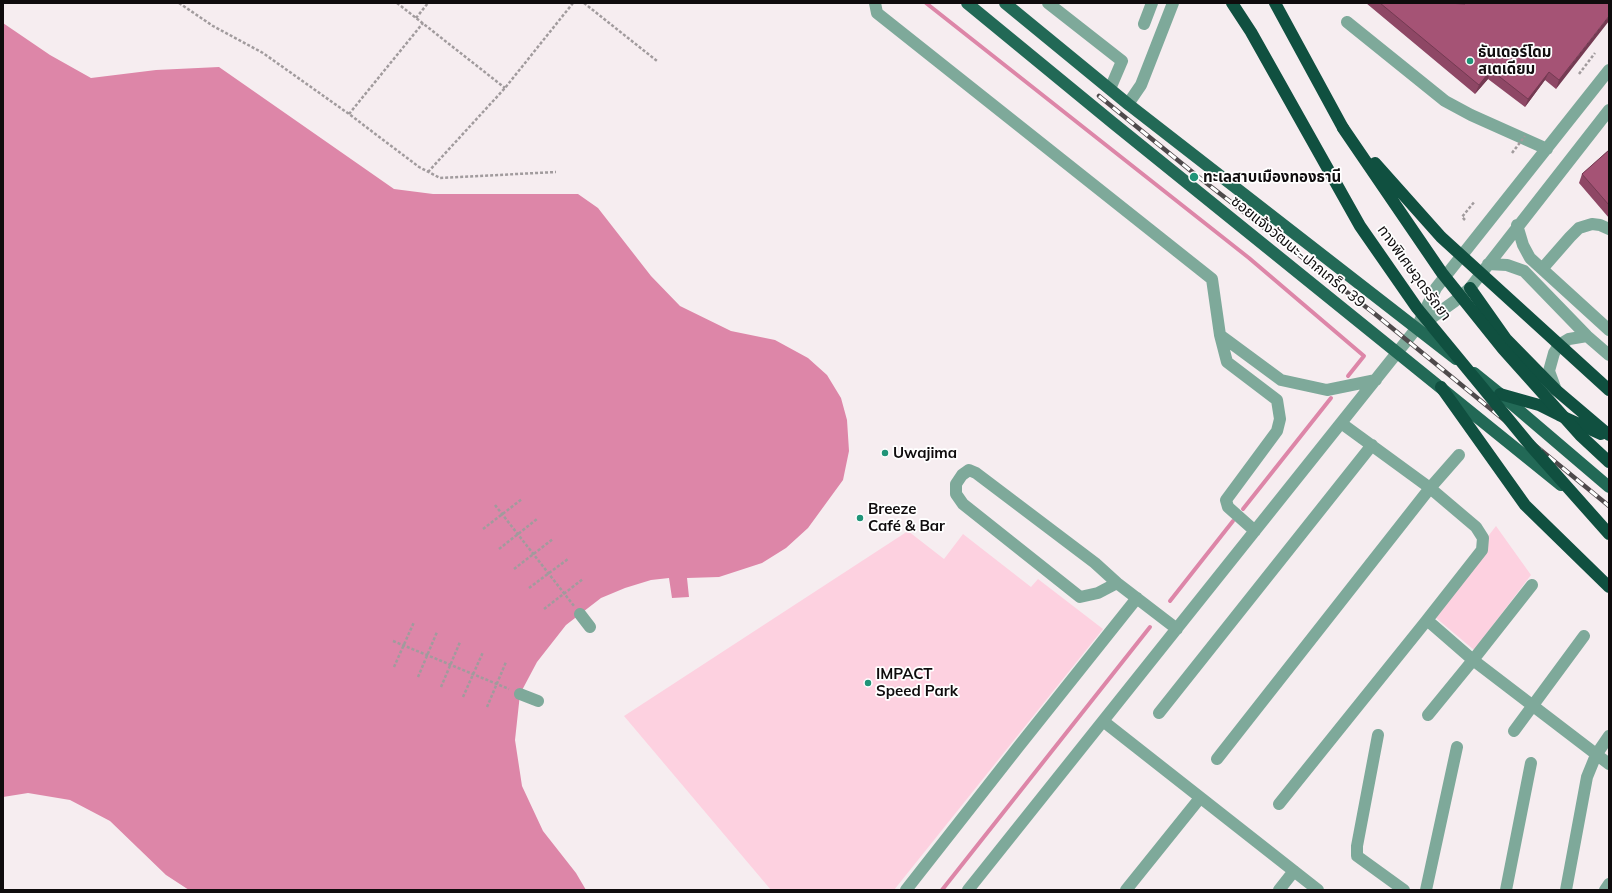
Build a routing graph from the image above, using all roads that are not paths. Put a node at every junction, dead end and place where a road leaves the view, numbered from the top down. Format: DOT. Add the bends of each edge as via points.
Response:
graph roads {
  1 [pos="875,3"];
  2 [pos="967,3"];
  3 [pos="1005,3"];
  4 [pos="1048,3"];
  5 [pos="1152,3"];
  6 [pos="1173,3"];
  7 [pos="1232,3"];
  8 [pos="1275,3"];
  9 [pos="1347,22"];
  10 [pos="1144,24"];
  11 [pos="1609,70"];
  12 [pos="1110,89"];
  13 [pos="1128,104"];
  14 [pos="1609,110"];
  15 [pos="1343,128"];
  16 [pos="1546,149"];
  17 [pos="1517,226"];
  18 [pos="1609,230"];
  19 [pos="1488,264"];
  20 [pos="1542,269"];
  21 [pos="1470,288"];
  22 [pos="1416,329"];
  23 [pos="1609,330"];
  24 [pos="1220,335"];
  25 [pos="1587,336"];
  26 [pos="1397,353"];
  27 [pos="1609,355"];
  28 [pos="1376,380"];
  29 [pos="1441,388"];
  30 [pos="1556,390"];
  31 [pos="1609,390"];
  32 [pos="1500,394"];
  33 [pos="1342,423"];
  34 [pos="1609,436"];
  35 [pos="1372,445"];
  36 [pos="1458,455"];
  37 [pos="1609,462"];
  38 [pos="1609,487"];
  39 [pos="1430,488"];
  40 [pos="1609,525"];
  41 [pos="1255,531"];
  42 [pos="1609,534"];
  43 [pos="1118,583"];
  44 [pos="1532,585"];
  45 [pos="1609,587"];
  46 [pos="1137,598"];
  47 [pos="580,614"];
  48 [pos="1427,620"];
  49 [pos="590,627"];
  50 [pos="1177,629"];
  51 [pos="1584,636"];
  52 [pos="1473,660"];
  53 [pos="520,694"];
  54 [pos="538,701"];
  55 [pos="1533,706"];
  56 [pos="1159,713"];
  57 [pos="1428,715"];
  58 [pos="1103,721"];
  59 [pos="1514,731"];
  60 [pos="1378,735"];
  61 [pos="1609,736"];
  62 [pos="1457,747"];
  63 [pos="1596,755"];
  64 [pos="1217,759"];
  65 [pos="1531,763"];
  66 [pos="1609,764"];
  67 [pos="1200,798"];
  68 [pos="1279,804"];
  69 [pos="1294,871"];
  70 [pos="1609,884"];
  71 [pos="906,890"];
  72 [pos="968,890"];
  73 [pos="1126,890"];
  74 [pos="1279,890"];
  75 [pos="1318,890"];
  76 [pos="1404,890"];
  77 [pos="1426,890"];
  78 [pos="1506,890"];
  79 [pos="1566,890"];
  80 [pos="1605,890"];
  1 -- 24 [label="street" via="877,12 1212,279"];
  2 -- 26 [label="main road, ซอยแจ้งวัฒนะ-ปากเกร็ด 39"];
  3 -- 12 [label="main road, ซอยแจ้งวัฒนะ-ปากเกร็ด 39"];
  4 -- 12 [label="street" via="1122,61"];
  5 -- 10 [label="street"];
  6 -- 13 [label="street" via="1141,85"];
  7 -- 42 [label="highway, ทางพิเศษอุดรรัถยา, bridge" via="1251,32 1360,226 1417,308 1528,444"];
  8 -- 15 [label="highway, ทางพิเศษอุดรรัถยา"];
  9 -- 16 [label="street" via="1445,101"];
  11 -- 16 [label="street"];
  12 -- 13 [label="main road, ซอยแจ้งวัฒนะ-ปากเกร็ด 39"];
  13 -- 22 [label="main road, ซอยแจ้งวัฒนะ-ปากเกร็ด 39"];
  14 -- 17 [label="street"];
  15 -- 31 [label="highway, bridge" via="1441,238"];
  15 -- 37 [label="highway, ทางพิเศษอุดรรัถยา, bridge" via="1442,273 1503,349 1580,435"];
  16 -- 22 [label="street" via="1436,288"];
  17 -- 19 [label="street"];
  17 -- 20 [label="street" via="1526,252"];
  18 -- 20 [label="street" via="1592,224 1580,228"];
  19 -- 21 [label="street"];
  19 -- 25 [label="street" via="1507,265 1524,271"];
  20 -- 23 [label="street"];
  21 -- 22 [label="street"];
  21 -- 30 [label="highway" via="1506,339"];
  22 -- 26 [label="street"];
  22 -- 32 [label="main road, ซอยแจ้งวัฒนะ-ปากเกร็ด 39"];
  24 -- 28 [label="street" via="1281,380 1328,390"];
  24 -- 41 [label="street" via="1227,362 1277,400 1280,419 1277,431 1226,500 1228,507"];
  25 -- 27 [label="street"];
  25 -- 30 [label="street" via="1569,339 1559,345 1554,353 1549,371"];
  26 -- 28 [label="street"];
  26 -- 29 [label="main road, ซอยแจ้งวัฒนะ-ปากเกร็ด 39"];
  28 -- 33 [label="street"];
  29 -- 40 [label="main road, ซอยแจ้งวัฒนะ-ปากเกร็ด 39"];
  29 -- 45 [label="highway" via="1525,505"];
  30 -- 34 [label="highway"];
  32 -- 34 [label="highway" via="1539,404"];
  32 -- 38 [label="main road, ซอยแจ้งวัฒนะ-ปากเกร็ด 39"];
  33 -- 35 [label="street"];
  33 -- 41 [label="street"];
  35 -- 39 [label="street"];
  35 -- 56 [label="street"];
  36 -- 39 [label="street"];
  39 -- 48 [label="street" via="1476,527 1483,538 1482,550"];
  39 -- 64 [label="street"];
  41 -- 50 [label="street"];
  43 -- 43 [label="street" via="1098,593 1080,597 963,504 956,494 956,484 969,470 976,473"];
  43 -- 46 [label="street"];
  44 -- 52 [label="street"];
  46 -- 50 [label="street"];
  46 -- 71 [label="street"];
  47 -- 49 [label="street"];
  48 -- 52 [label="street"];
  48 -- 68 [label="street"];
  50 -- 58 [label="street"];
  51 -- 55 [label="street"];
  52 -- 55 [label="street"];
  52 -- 57 [label="street"];
  53 -- 54 [label="street"];
  55 -- 59 [label="street"];
  55 -- 63 [label="street"];
  58 -- 67 [label="street"];
  58 -- 72 [label="street"];
  60 -- 76 [label="street" via="1357,856"];
  61 -- 63 [label="street"];
  62 -- 77 [label="street"];
  63 -- 66 [label="street"];
  63 -- 79 [label="street" via="1587,777"];
  65 -- 78 [label="street"];
  67 -- 69 [label="street"];
  67 -- 73 [label="street"];
  69 -- 74 [label="street"];
  69 -- 75 [label="street"];
  70 -- 80 [label="street"];
}
